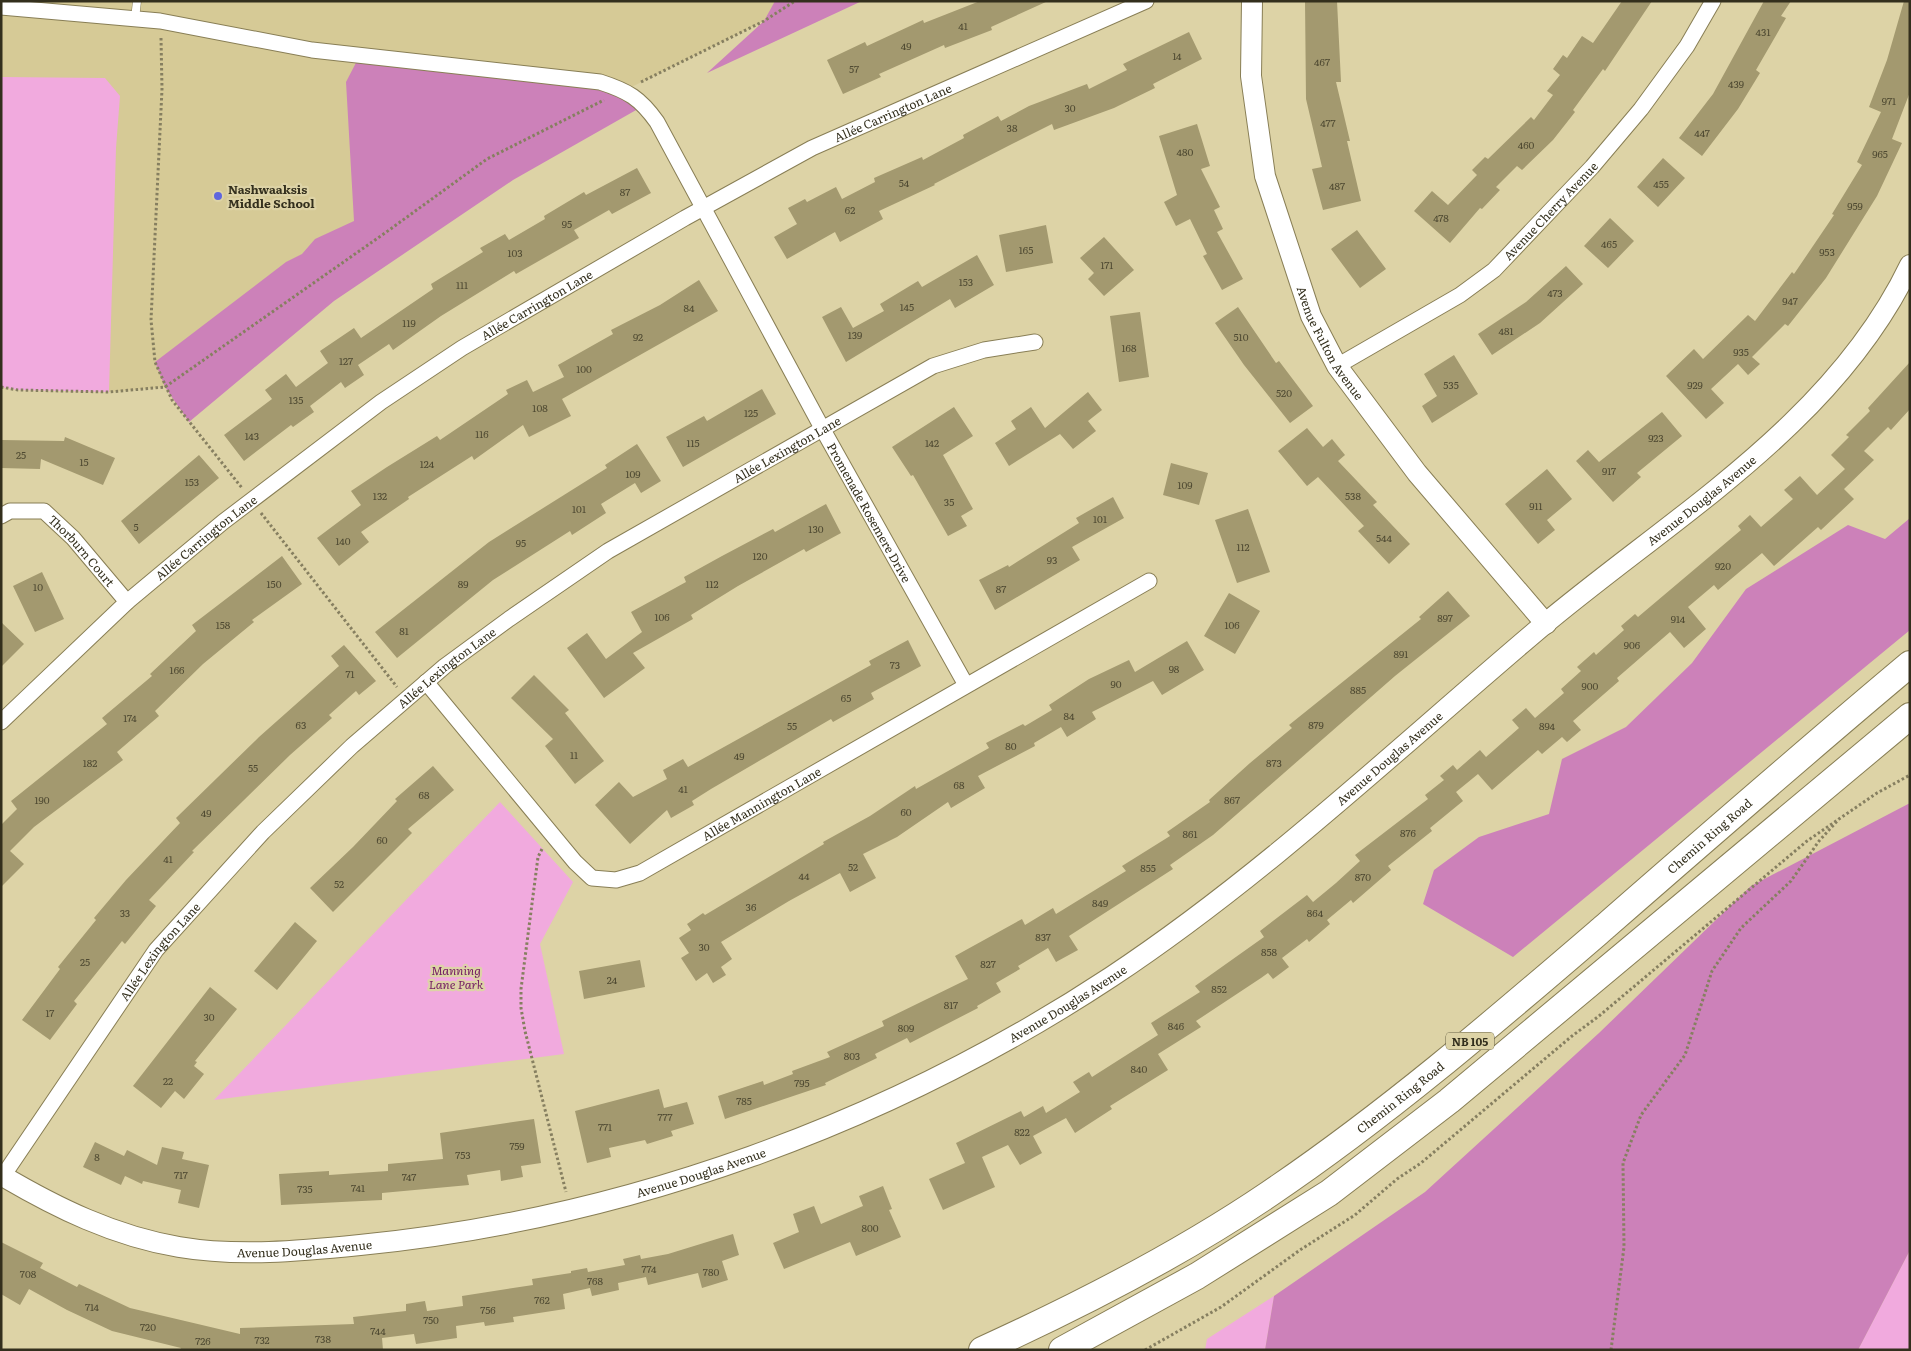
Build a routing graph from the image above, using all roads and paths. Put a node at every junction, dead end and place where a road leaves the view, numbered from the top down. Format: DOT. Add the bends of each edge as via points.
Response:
graph roads {
  1 [pos="137,1"];
  2 [pos="795,1"];
  3 [pos="1146,1"];
  4 [pos="1252,1"];
  5 [pos="1713,1"];
  6 [pos="1,7"];
  7 [pos="135,19"];
  8 [pos="161,35"];
  9 [pos="625,90"];
  10 [pos="704,208"];
  11 [pos="1910,265"];
  12 [pos="1035,342"];
  13 [pos="1337,366"];
  14 [pos="1,387"];
  15 [pos="165,387"];
  16 [pos="822,428"];
  17 [pos="251,500"];
  18 [pos="1,516"];
  19 [pos="1149,581"];
  20 [pos="126,602"];
  21 [pos="1546,624"];
  22 [pos="1910,664"];
  23 [pos="426,682"];
  24 [pos="966,685"];
  25 [pos="407,699"];
  26 [pos="1910,716"];
  27 [pos="1,722"];
  28 [pos="1910,775"];
  29 [pos="1839,819"];
  30 [pos="554,836"];
  31 [pos="2,1175"];
  32 [pos="570,1209"];
  33 [pos="982,1350"];
  34 [pos="1062,1350"];
  35 [pos="1145,1350"];
  36 [pos="1611,1350"];
  1 -- 7 [label="lane"];
  2 -- 9 [label="path"];
  3 -- 10 [label="street, Allée Carrington Lane" via="812,148"];
  4 -- 13 [label="street, Avenue Fulton Avenue" via="1251,76 1265,176 1311,316"];
  5 -- 13 [label="street, Avenue Cherry Avenue" via="1687,46 1642,109 1592,168 1494,270 1460,295"];
  6 -- 7 [label="street, Promenade Rosemere Drive"];
  7 -- 9 [label="street, Promenade Rosemere Drive" via="312,50 600,82"];
  8 -- 15 [label="path" via="162,89 151,320 155,362"];
  9 -- 10 [label="street, Promenade Rosemere Drive" via="645,105 657,122"];
  9 -- 15 [label="path" via="486,159"];
  10 -- 16 [label="street, Promenade Rosemere Drive"];
  10 -- 17 [label="street, Allée Carrington Lane" via="462,348 381,402"];
  11 -- 21 [label="street, Avenue Douglas Avenue" via="1897,292 1850,361 1810,404 1735,474"];
  12 -- 16 [label="street, Allée Lexington Lane" via="984,350 933,366"];
  13 -- 21 [label="street, Avenue Fulton Avenue" via="1417,473"];
  14 -- 15 [label="path" via="118,392"];
  15 -- 17 [label="path"];
  16 -- 23 [label="street, Allée Lexington Lane" via="608,551 509,619"];
  16 -- 24 [label="street, Promenade Rosemere Drive"];
  17 -- 20 [label="street, Allée Carrington Lane"];
  17 -- 25 [label="path"];
  18 -- 20 [label="street, Thorburn Court" via="10,511 44,512 73,538"];
  19 -- 24 [label="street, Allée Mannington Lane"];
  20 -- 27 [label="street, Allée Carrington Lane"];
  21 -- 32 [label="street, Avenue Douglas Avenue" via="1231,892 1107,980 1033,1026 944,1074 804,1136 720,1168"];
  22 -- 33 [label="highway, Chemin Ring Road / NB 105" via="1499,1018 1343,1141 1268,1195 1210,1231 1048,1320"];
  23 -- 25 [label="street, Allée Lexington Lane"];
  23 -- 30 [label="street, Allée Mannington Lane"];
  24 -- 30 [label="street, Allée Mannington Lane" via="640,873 616,880 592,878 574,862"];
  25 -- 31 [label="street, Allée Lexington Lane" via="352,746 263,832 156,950"];
  26 -- 34 [label="highway, NB 105" via="1449,1101 1329,1193 1197,1276"];
  28 -- 29 [label="path"];
  29 -- 35 [label="path" via="1807,841 1355,1215 1221,1307"];
  29 -- 36 [label="path" via="1791,881 1741,928 1712,971 1685,1055 1641,1115 1623,1163 1624,1247"];
  30 -- 32 [label="path" via="543,845 538,857 521,1008 524,1031"];
  31 -- 32 [label="street, Avenue Douglas Avenue" via="49,1204 108,1229 178,1247 242,1252 320,1249 397,1241 482,1228"];
}
